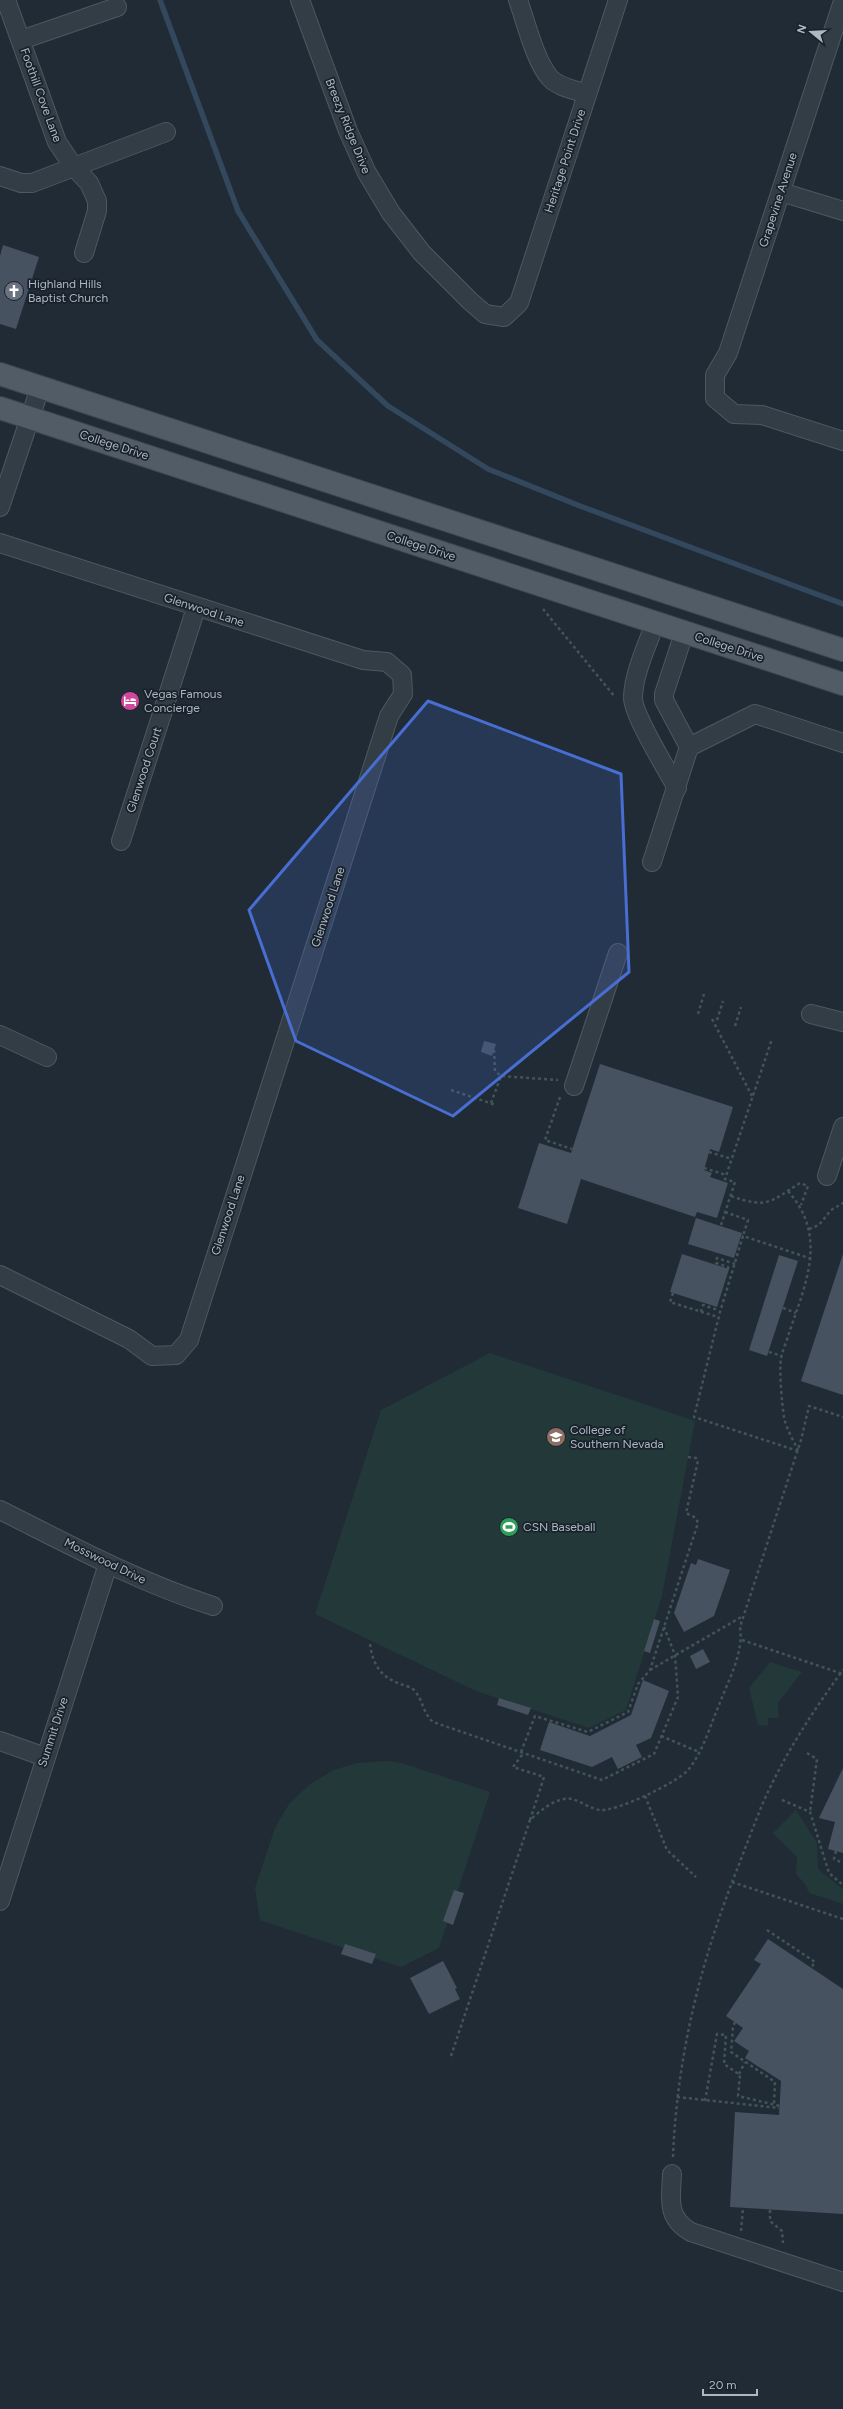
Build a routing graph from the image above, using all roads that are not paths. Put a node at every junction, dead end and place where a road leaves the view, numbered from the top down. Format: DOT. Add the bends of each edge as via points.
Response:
graph roads {
  1 [pos="6,0"];
  2 [pos="300,0"];
  3 [pos="518,0"];
  4 [pos="618,0"];
  5 [pos="843,2"];
  6 [pos="117,7"];
  7 [pos="21,40"];
  8 [pos="587,94"];
  9 [pos="166,132"];
  10 [pos="73,166"];
  11 [pos="0,176"];
  12 [pos="781,192"];
  13 [pos="843,212"];
  14 [pos="84,253"];
  15 [pos="504,317"];
  16 [pos="0,374"];
  17 [pos="40,388"];
  18 [pos="0,408"];
  19 [pos="30,418"];
  20 [pos="843,442"];
  21 [pos="0,507"];
  22 [pos="0,543"];
  23 [pos="666,591"];
  24 [pos="694,600"];
  25 [pos="196,608"];
  26 [pos="655,623"];
  27 [pos="684,633"];
  28 [pos="843,650"];
  29 [pos="843,684"];
  30 [pos="843,743"];
  31 [pos="689,747"];
  32 [pos="677,788"];
  33 [pos="122,841"];
  34 [pos="652,862"];
  35 [pos="618,954"];
  36 [pos="811,1014"];
  37 [pos="843,1022"];
  38 [pos="0,1035"];
  39 [pos="47,1057"];
  40 [pos="565,1086"];
  41 [pos="843,1127"];
  42 [pos="827,1176"];
  43 [pos="0,1275"];
  44 [pos="0,1510"];
  45 [pos="108,1564"];
  46 [pos="213,1606"];
  47 [pos="0,1741"];
  48 [pos="45,1757"];
  49 [pos="0,1901"];
  50 [pos="672,2174"];
  51 [pos="843,2282"];
  1 -- 7 [label="street, Foothill Cove Lane"];
  2 -- 15 [label="street, Breezy Ridge Drive" via="348,131 367,173 391,213 422,253 470,301 485,314"];
  3 -- 8 [label="street" via="541,64 550,78 568,88"];
  4 -- 8 [label="street, Heritage Point Drive"];
  5 -- 12 [label="street, Grapevine Avenue"];
  6 -- 7 [label="street"];
  7 -- 10 [label="street, Foothill Cove Lane" via="57,142"];
  8 -- 15 [label="street, Heritage Point Drive" via="519,303"];
  9 -- 10 [label="street"];
  10 -- 11 [label="street" via="32,183 21,183"];
  10 -- 14 [label="street, Foothill Cove Lane" via="89,184 97,201 97,211"];
  12 -- 13 [label="street"];
  12 -- 20 [label="street, Grapevine Avenue" via="728,353 715,375 715,398 734,414 762,416"];
  16 -- 17 [label="main road"];
  17 -- 19 [label="street"];
  17 -- 23 [label="main road"];
  18 -- 19 [label="main road, College Drive"];
  19 -- 21 [label="street"];
  19 -- 26 [label="main road, College Drive"];
  22 -- 25 [label="street, Glenwood Lane"];
  23 -- 24 [label="main road"];
  23 -- 26 [label="main road"];
  24 -- 27 [label="main road"];
  24 -- 28 [label="main road"];
  25 -- 33 [label="street, Glenwood Court"];
  25 -- 43 [label="street, Glenwood Lane" via="363,660 387,662 402,675 403,694 389,716 189,1340 176,1355 152,1356 129,1339"];
  26 -- 27 [label="main road, College Drive"];
  26 -- 32 [label="street" via="632,698 643,726"];
  27 -- 29 [label="main road, College Drive"];
  27 -- 31 [label="street" via="664,700"];
  30 -- 31 [label="street" via="755,714"];
  31 -- 32 [label="street"];
  32 -- 34 [label="street"];
  35 -- 40 [label="street"];
  36 -- 37 [label="street"];
  38 -- 39 [label="street"];
  41 -- 42 [label="street"];
  44 -- 45 [label="street, Mosswood Drive"];
  45 -- 46 [label="street, Mosswood Drive" via="177,1595"];
  45 -- 48 [label="street, Summit Drive"];
  47 -- 48 [label="street"];
  48 -- 49 [label="street, Summit Drive"];
  50 -- 51 [label="street" via="673,2216 681,2226 691,2232"];
}
